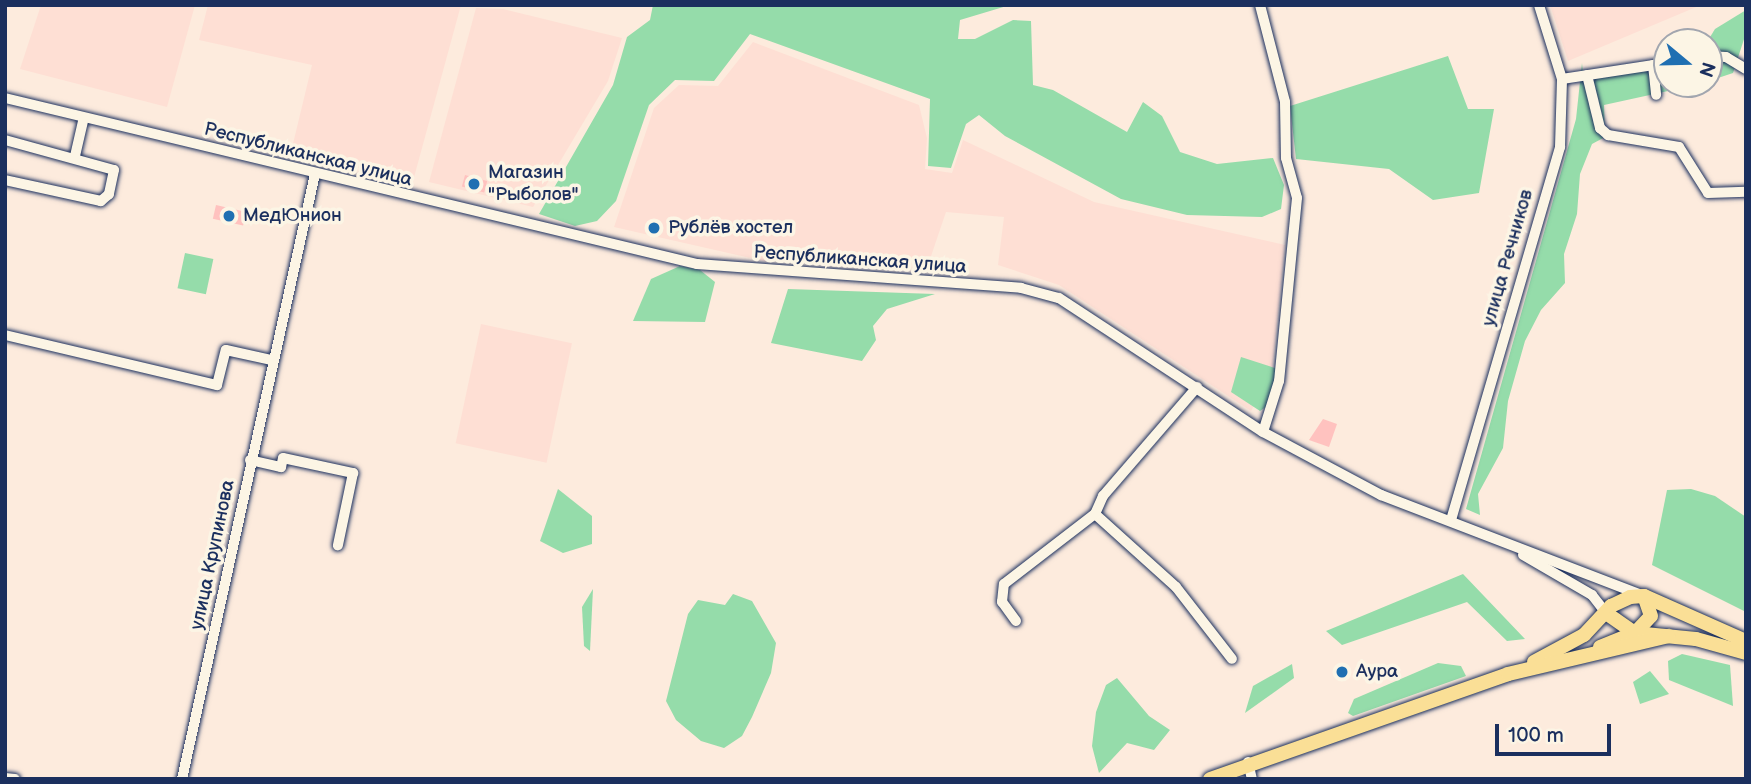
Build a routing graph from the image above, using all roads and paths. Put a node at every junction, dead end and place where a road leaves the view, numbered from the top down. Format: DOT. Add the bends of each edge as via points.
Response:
graph roads {
  1 [pos="1260,5"];
  2 [pos="1539,5"];
  3 [pos="1723,57"];
  4 [pos="1653,65"];
  5 [pos="1746,69"];
  6 [pos="1587,75"];
  7 [pos="1562,79"];
  8 [pos="5,98"];
  9 [pos="84,118"];
  10 [pos="5,140"];
  11 [pos="75,156"];
  12 [pos="315,174"];
  13 [pos="5,180"];
  14 [pos="1746,192"];
  15 [pos="5,335"];
  16 [pos="271,359"];
  17 [pos="1196,387"];
  18 [pos="1264,432"];
  19 [pos="250,460"];
  20 [pos="1095,514"];
  21 [pos="1451,520"];
  22 [pos="1499,541"];
  23 [pos="338,545"];
  24 [pos="1644,596"];
  25 [pos="1602,608"];
  26 [pos="1016,621"];
  27 [pos="1635,633"];
  28 [pos="1669,636"];
  29 [pos="1746,641"];
  30 [pos="1746,653"];
  31 [pos="1232,659"];
  32 [pos="1566,660"];
  33 [pos="1508,674"];
  34 [pos="1248,762"];
  35 [pos="5,778"];
  36 [pos="15,779"];
  37 [pos="182,779"];
  38 [pos="1210,779"];
  39 [pos="1252,779"];
  1 -- 18 [label="street" via="1284,102 1286,158 1297,198 1279,381"];
  2 -- 7 [label="street, улица Речников"];
  3 -- 5 [label="street"];
  4 -- 6 [label="street"];
  6 -- 7 [label="street"];
  6 -- 14 [label="street" via="1600,128 1608,135 1679,147 1708,193"];
  7 -- 21 [label="street, улица Речников" via="1560,147"];
  8 -- 9 [label="street, Республиканская улица"];
  9 -- 11 [label="street"];
  9 -- 12 [label="street, Республиканская улица"];
  10 -- 11 [label="street"];
  11 -- 13 [label="street" via="114,170 109,194 101,201"];
  12 -- 16 [label="street, улица Крупинова"];
  12 -- 17 [label="street, Республиканская улица" via="697,264 1021,288 1059,298 1095,318"];
  15 -- 16 [label="street" via="217,385 226,350"];
  16 -- 19 [label="street, улица Крупинова"];
  17 -- 18 [label="street, Республиканская улица"];
  17 -- 20 [label="street" via="1103,496"];
  18 -- 21 [label="street, Республиканская улица" via="1381,495"];
  19 -- 23 [label="street" via="281,467 283,458 353,473"];
  19 -- 37 [label="street, улица Крупинова"];
  20 -- 26 [label="street" via="1004,584 1002,602"];
  20 -- 31 [label="street" via="1176,587"];
  21 -- 22 [label="street, Республиканская улица"];
  22 -- 24 [label="street"];
  22 -- 25 [label="street" via="1569,578"];
  24 -- 25 [label="main road"];
  24 -- 27 [label="main road" via="1651,616"];
  24 -- 29 [label="main road"];
  25 -- 27 [label="main road"];
  25 -- 33 [label="main road" via="1596,625"];
  27 -- 28 [label="main road"];
  27 -- 32 [label="main road"];
  28 -- 30 [label="main road"];
  28 -- 32 [label="main road"];
  32 -- 33 [label="main road"];
  33 -- 34 [label="main road"];
  34 -- 38 [label="main road"];
  34 -- 39 [label="street"];
  35 -- 36 [label="street"];
}
